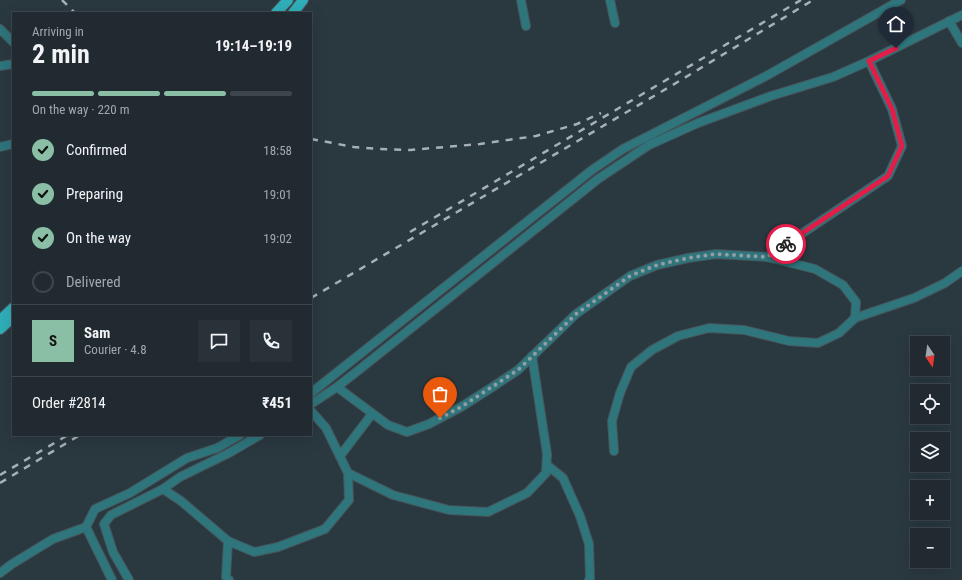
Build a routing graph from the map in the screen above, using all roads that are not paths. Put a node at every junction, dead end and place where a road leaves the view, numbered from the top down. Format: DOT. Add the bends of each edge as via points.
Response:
graph roads {
  1 [pos="288,0"];
  2 [pos="303,0"];
  3 [pos="521,0"];
  4 [pos="610,0"];
  5 [pos="900,0"];
  6 [pos="277,12"];
  7 [pos="294,12"];
  8 [pos="962,15"];
  9 [pos="949,21"];
  10 [pos="615,23"];
  11 [pos="526,26"];
  12 [pos="0,29"];
  13 [pos="12,41"];
  14 [pos="962,43"];
  15 [pos="869,61"];
  16 [pos="12,64"];
  17 [pos="0,66"];
  18 [pos="12,144"];
  19 [pos="0,147"];
  20 [pos="767,257"];
  21 [pos="962,271"];
  22 [pos="12,309"];
  23 [pos="12,318"];
  24 [pos="854,318"];
  25 [pos="0,320"];
  26 [pos="0,330"];
  27 [pos="532,356"];
  28 [pos="337,387"];
  29 [pos="312,392"];
  30 [pos="312,403"];
  31 [pos="312,412"];
  32 [pos="372,414"];
  33 [pos="238,436"];
  34 [pos="258,436"];
  35 [pos="614,451"];
  36 [pos="340,456"];
  37 [pos="547,465"];
  38 [pos="348,473"];
  39 [pos="163,489"];
  40 [pos="86,528"];
  41 [pos="228,541"];
  42 [pos="0,573"];
  43 [pos="225,579"];
  44 [pos="112,580"];
  45 [pos="129,580"];
  46 [pos="589,580"];
  1 -- 6 [label="main road"];
  2 -- 7 [label="main road"];
  3 -- 11 [label="street"];
  4 -- 10 [label="street"];
  5 -- 29 [label="street" via="768,75 623,149 586,175"];
  8 -- 9 [label="street"];
  9 -- 14 [label="street"];
  9 -- 15 [label="street"];
  12 -- 13 [label="street"];
  15 -- 20 [label="street" via="892,109 902,146 888,176"];
  15 -- 28 [label="street" via="833,77 770,96 698,123 649,145 598,179"];
  16 -- 17 [label="street"];
  18 -- 19 [label="street"];
  20 -- 24 [label="street" via="816,269 843,285 856,302"];
  20 -- 27 [label="street" via="716,254 657,265 630,276 576,314"];
  21 -- 24 [label="street" via="945,283 914,298"];
  22 -- 25 [label="main road"];
  23 -- 26 [label="main road"];
  24 -- 35 [label="street" via="839,333 818,343 789,341 744,330 709,328 678,336 658,347 631,367 612,421"];
  27 -- 32 [label="street" via="518,370 461,407 407,432 388,425"];
  27 -- 37 [label="street" via="544,428"];
  28 -- 30 [label="street"];
  28 -- 32 [label="street"];
  31 -- 36 [label="street" via="326,428"];
  32 -- 36 [label="street"];
  33 -- 40 [label="street" via="217,448 187,458 130,493 95,509"];
  34 -- 39 [label="street"];
  36 -- 38 [label="street"];
  37 -- 38 [label="street" via="546,473 527,493 488,512 449,510 394,495"];
  37 -- 46 [label="street" via="563,478 580,516 589,544"];
  38 -- 41 [label="street" via="349,500 325,529 278,547 254,552"];
  39 -- 41 [label="street"];
  39 -- 45 [label="street" via="111,515 104,524 113,552"];
  40 -- 42 [label="street" via="52,539"];
  40 -- 44 [label="street"];
  41 -- 43 [label="street"];
}
